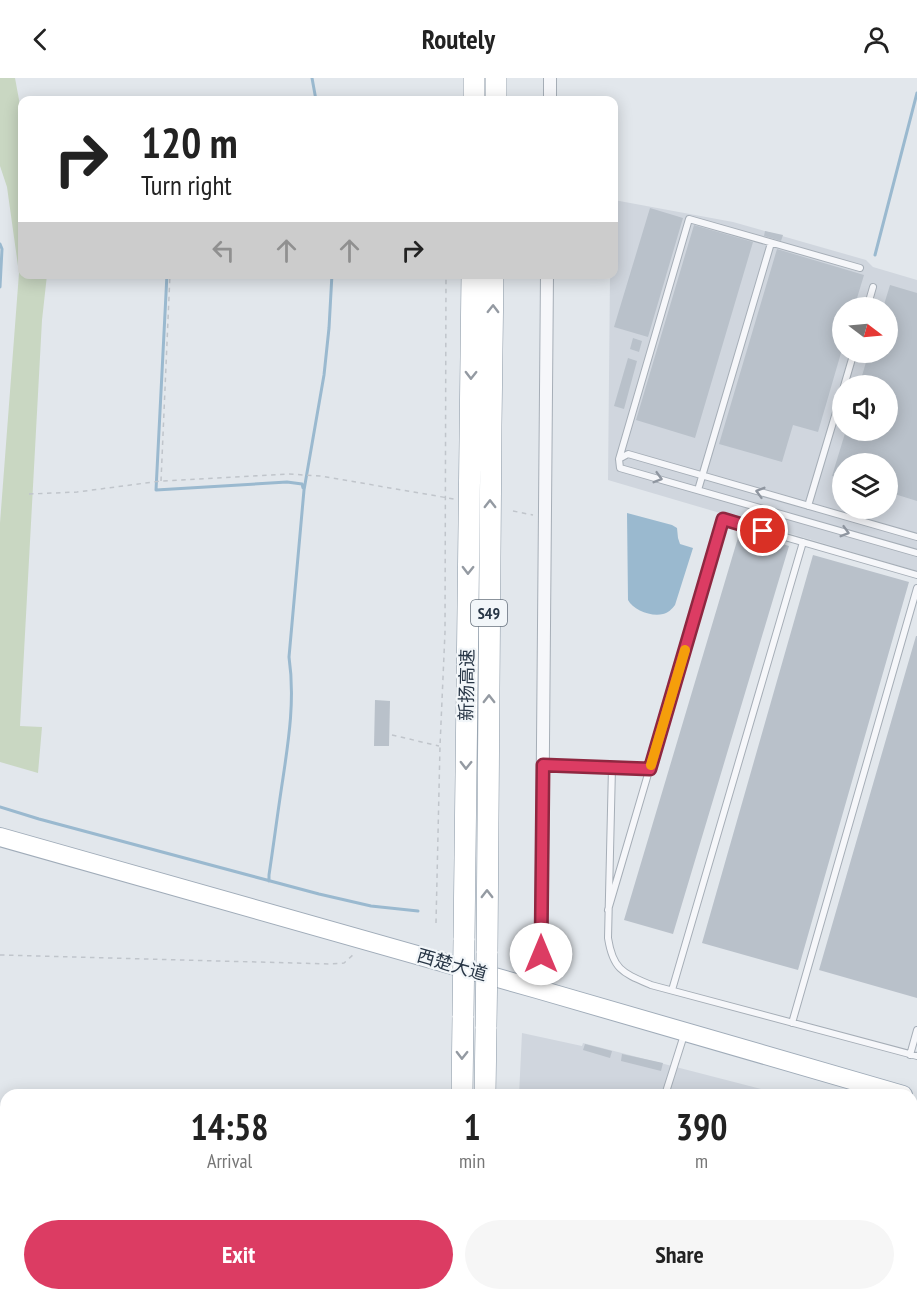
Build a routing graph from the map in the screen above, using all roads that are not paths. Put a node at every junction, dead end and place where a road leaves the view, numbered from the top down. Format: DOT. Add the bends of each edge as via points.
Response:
graph roads {
  1 [pos="550,78"];
  2 [pos="549,96"];
  3 [pos="771,243"];
  4 [pos="860,268"];
  5 [pos="472,279"];
  6 [pos="493,279"];
  7 [pos="548,279"];
  8 [pos="873,287"];
  9 [pos="870,297"];
  10 [pos="832,427"];
  11 [pos="619,459"];
  12 [pos="702,476"];
  13 [pos="698,490"];
  14 [pos="808,506"];
  15 [pos="917,537"];
  16 [pos="803,542"];
  17 [pos="917,553"];
  18 [pos="917,576"];
  19 [pos="917,588"];
  20 [pos="543,765"];
  21 [pos="612,767"];
  22 [pos="650,769"];
  23 [pos="0,837"];
  24 [pos="608,910"];
  25 [pos="537,989"];
  26 [pos="672,990"];
  27 [pos="792,1023"];
  28 [pos="917,1030"];
  29 [pos="685,1032"];
  30 [pos="913,1055"];
  31 [pos="462,1089"];
  32 [pos="485,1089"];
  33 [pos="667,1089"];
  34 [pos="882,1089"];
  1 -- 2 [label="street"];
  3 -- 4 [label="lane"];
  3 -- 11 [label="lane" via="689,219"];
  3 -- 12 [label="lane"];
  5 -- 31 [label="highway, 新扬高速 / S49, one-way, bridge"];
  32 -- 6 [label="highway, 新扬高速 / S49, one-way, bridge"];
  7 -- 20 [label="street"];
  8 -- 9 [label="lane"];
  10 -- 14 [label="lane"];
  11 -- 12 [label="lane" via="628,454"];
  11 -- 13 [label="lane, one-way" via="620,468"];
  12 -- 13 [label="lane"];
  14 -- 12 [label="lane, one-way"];
  13 -- 17 [label="lane, one-way"];
  14 -- 15 [label="lane"];
  16 -- 18 [label="lane"];
  16 -- 22 [label="lane" via="723,519"];
  16 -- 26 [label="lane"];
  19 -- 27 [label="lane"];
  20 -- 21 [label="lane"];
  20 -- 25 [label="street" via="541,978"];
  21 -- 22 [label="lane"];
  21 -- 24 [label="lane"];
  22 -- 24 [label="lane"];
  23 -- 25 [label="main road, 西楚大道"];
  24 -- 26 [label="lane" via="610,954 616,966 632,977"];
  25 -- 29 [label="main road, 西楚大道"];
  26 -- 27 [label="lane"];
  27 -- 30 [label="lane"];
  28 -- 30 [label="lane"];
  29 -- 33 [label="lane"];
  29 -- 34 [label="main road, 西楚大道"];
}
